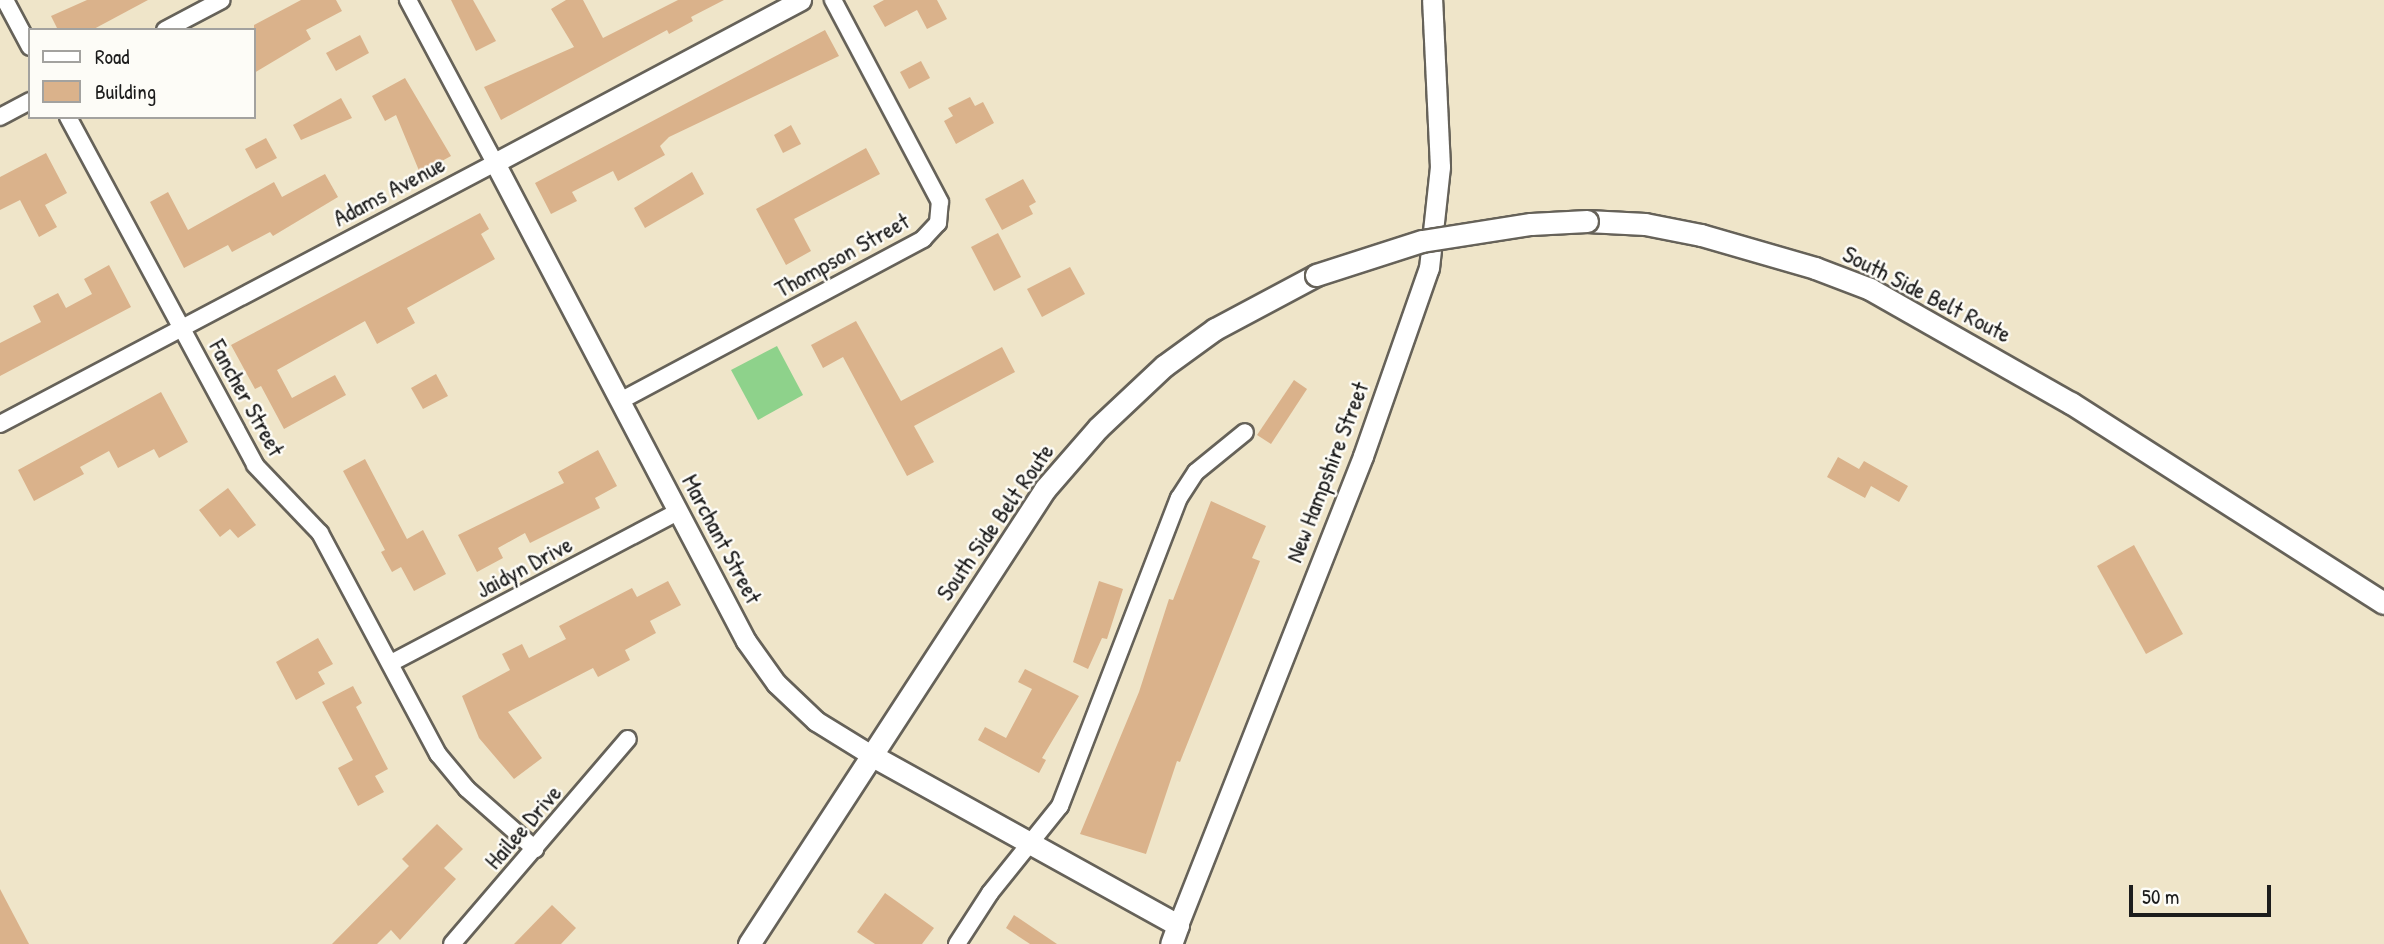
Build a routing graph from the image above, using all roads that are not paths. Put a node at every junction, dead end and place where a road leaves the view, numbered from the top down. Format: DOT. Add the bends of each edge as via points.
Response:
graph roads {
  1 [pos="5,0"];
  2 [pos="222,0"];
  3 [pos="408,0"];
  4 [pos="801,0"];
  5 [pos="833,0"];
  6 [pos="1432,0"];
  7 [pos="169,28"];
  8 [pos="28,43"];
  9 [pos="28,102"];
  10 [pos="0,117"];
  11 [pos="69,119"];
  12 [pos="495,163"];
  13 [pos="182,328"];
  14 [pos="620,401"];
  15 [pos="0,424"];
  16 [pos="1245,432"];
  17 [pos="678,512"];
  18 [pos="2384,603"];
  19 [pos="391,663"];
  20 [pos="628,739"];
  21 [pos="871,755"];
  22 [pos="1029,844"];
  23 [pos="535,849"];
  24 [pos="1174,934"];
  25 [pos="452,944"];
  26 [pos="749,944"];
  27 [pos="957,944"];
  1 -- 8 [label="street"];
  2 -- 7 [label="street"];
  3 -- 12 [label="street, Marchant Street"];
  4 -- 12 [label="street, Adams Avenue"];
  5 -- 14 [label="street, Thompson Street" via="940,202 938,223 923,239"];
  6 -- 24 [label="street, New Hampshire Street" via="1440,177 1429,268 1363,456"];
  9 -- 10 [label="street"];
  11 -- 13 [label="street, Fancher Street"];
  12 -- 13 [label="street, Adams Avenue"];
  12 -- 14 [label="street, Marchant Street"];
  13 -- 15 [label="street, Adams Avenue"];
  13 -- 19 [label="street, Fancher Street" via="255,465 320,533"];
  14 -- 17 [label="street, Marchant Street"];
  16 -- 22 [label="street" via="1196,472 1179,498 1060,806"];
  17 -- 19 [label="street, Jaidyn Drive"];
  17 -- 21 [label="street, Marchant Street" via="746,642 776,683 816,722"];
  18 -- 21 [label="main road, South Side Belt Route, bridge" via="2071,403 1870,289 1702,235 1645,224 1531,223 1422,241 1316,275 1215,329 1164,366 1098,428 1045,489"];
  19 -- 23 [label="street, Fancher Street" via="438,754 467,789"];
  20 -- 23 [label="street, Hailee Drive"];
  21 -- 22 [label="main road, Marchant Street"];
  21 -- 26 [label="main road, South Side Belt Route"];
  22 -- 24 [label="main road, Marchant Street"];
  22 -- 27 [label="street"];
  23 -- 25 [label="street, Hailee Drive"];
}
